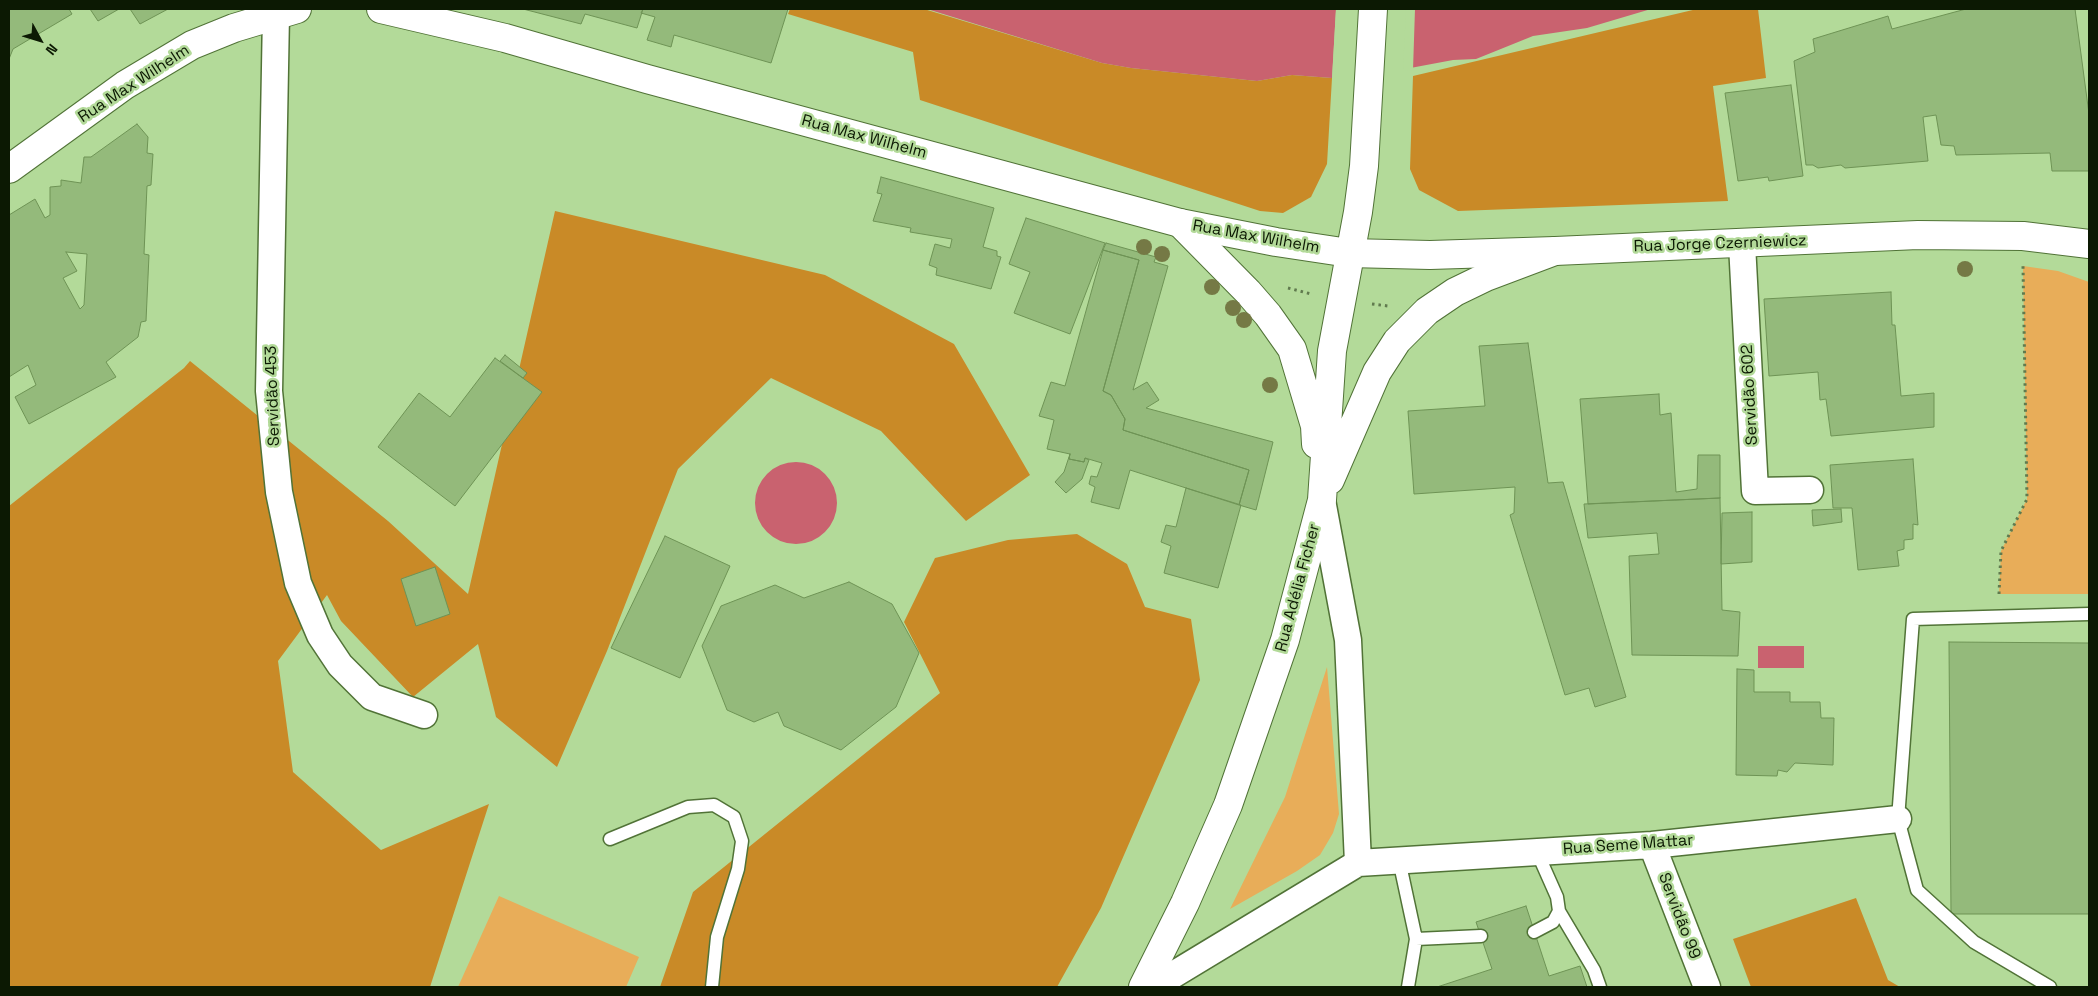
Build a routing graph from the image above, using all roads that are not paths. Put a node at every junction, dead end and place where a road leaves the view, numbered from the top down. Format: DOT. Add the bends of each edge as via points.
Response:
graph roads {
  1 [pos="381,9"];
  2 [pos="1373,9"];
  3 [pos="286,11"];
  4 [pos="9,169"];
  5 [pos="1180,223"];
  6 [pos="1742,244"];
  7 [pos="2089,244"];
  8 [pos="1555,251"];
  9 [pos="1349,253"];
  10 [pos="1810,490"];
  11 [pos="1322,500"];
  12 [pos="2089,614"];
  13 [pos="424,715"];
  14 [pos="1898,818"];
  15 [pos="610,839"];
  16 [pos="1652,845"];
  17 [pos="1537,852"];
  18 [pos="1399,860"];
  19 [pos="1358,863"];
  20 [pos="1559,911"];
  21 [pos="1534,932"];
  22 [pos="1481,936"];
  23 [pos="1416,939"];
  24 [pos="712,987"];
  25 [pos="1143,987"];
  26 [pos="1153,987"];
  27 [pos="1408,987"];
  28 [pos="1600,987"];
  29 [pos="1707,987"];
  30 [pos="2050,987"];
  1 -- 5 [label="main road, Rua Max Wilhelm" via="505,38"];
  2 -- 9 [label="main road, Rua Adélia Ficher" via="1364,166"];
  3 -- 4 [label="main road, Rua Max Wilhelm" via="234,28 184,50 125,85"];
  3 -- 13 [label="street, Servidão 453" via="269,390 279,492 298,583 320,635 340,665 372,697"];
  5 -- 9 [label="main road, Rua Max Wilhelm"];
  5 -- 11 [label="main road" via="1248,292 1292,349 1314,426"];
  6 -- 7 [label="main road, Rua Jorge Czerniewicz" via="1918,235 2023,236"];
  6 -- 8 [label="main road, Rua Jorge Czerniewicz"];
  6 -- 10 [label="street, Servidão 602" via="1755,491"];
  8 -- 9 [label="main road, Rua Jorge Czerniewicz" via="1430,255"];
  8 -- 11 [label="main road" via="1455,292 1427,311 1397,341 1376,372"];
  9 -- 11 [label="main road, Rua Adélia Ficher" via="1332,351"];
  11 -- 19 [label="street" via="1348,640"];
  11 -- 25 [label="main road, Rua Adélia Ficher" via="1285,640 1228,805 1185,904"];
  12 -- 14 [label="lane" via="1913,619"];
  14 -- 16 [label="street, Rua Seme Mattar"];
  14 -- 30 [label="lane" via="1917,890 1974,942"];
  15 -- 24 [label="lane" via="688,807 714,805 734,817 742,841 738,870 717,937"];
  16 -- 17 [label="street, Rua Seme Mattar"];
  16 -- 29 [label="street, Servidão 99"];
  17 -- 18 [label="street, Rua Seme Mattar"];
  17 -- 20 [label="lane" via="1557,897"];
  18 -- 19 [label="street, Rua Seme Mattar"];
  18 -- 23 [label="lane"];
  19 -- 26 [label="street, Rua Seme Mattar"];
  20 -- 21 [label="lane" via="1553,922"];
  20 -- 28 [label="lane" via="1594,970"];
  22 -- 23 [label="lane"];
  23 -- 27 [label="lane"];
}
